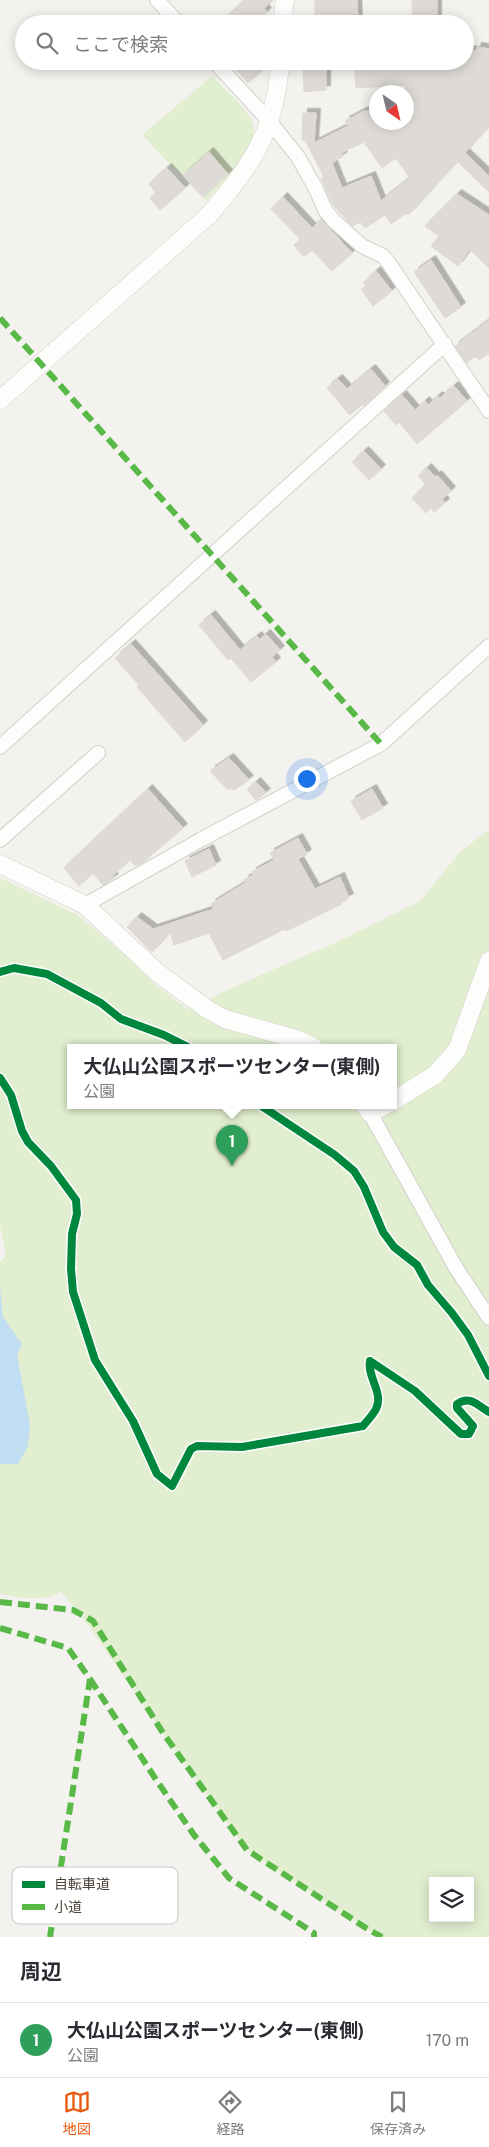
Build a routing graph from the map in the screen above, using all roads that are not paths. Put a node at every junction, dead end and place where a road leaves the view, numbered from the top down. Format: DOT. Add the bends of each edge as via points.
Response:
graph roads {
  1 [pos="158,0"];
  2 [pos="285,0"];
  3 [pos="171,15"];
  4 [pos="283,15"];
  5 [pos="222,70"];
  6 [pos="279,70"];
  7 [pos="270,122"];
  8 [pos="445,344"];
  9 [pos="0,400"];
  10 [pos="489,411"];
  11 [pos="489,646"];
  12 [pos="0,747"];
  13 [pos="98,752"];
  14 [pos="0,840"];
  15 [pos="0,864"];
  16 [pos="85,905"];
  17 [pos="489,961"];
  18 [pos="307,1044"];
  19 [pos="397,1099"];
  20 [pos="368,1109"];
  21 [pos="489,1318"];
  1 -- 3 [label="street"];
  2 -- 4 [label="street"];
  5 -- 7 [label="street"];
  6 -- 7 [label="street"];
  7 -- 8 [label="street" via="298,157 326,210 362,246 383,256"];
  7 -- 9 [label="street" via="256,154 209,215"];
  8 -- 10 [label="street"];
  8 -- 12 [label="street"];
  11 -- 16 [label="street" via="381,744"];
  13 -- 14 [label="street"];
  15 -- 16 [label="street"];
  16 -- 18 [label="street" via="158,973 207,1009 225,1019"];
  17 -- 19 [label="street" via="456,1050 435,1075"];
  20 -- 21 [label="street" via="456,1268"];
}
